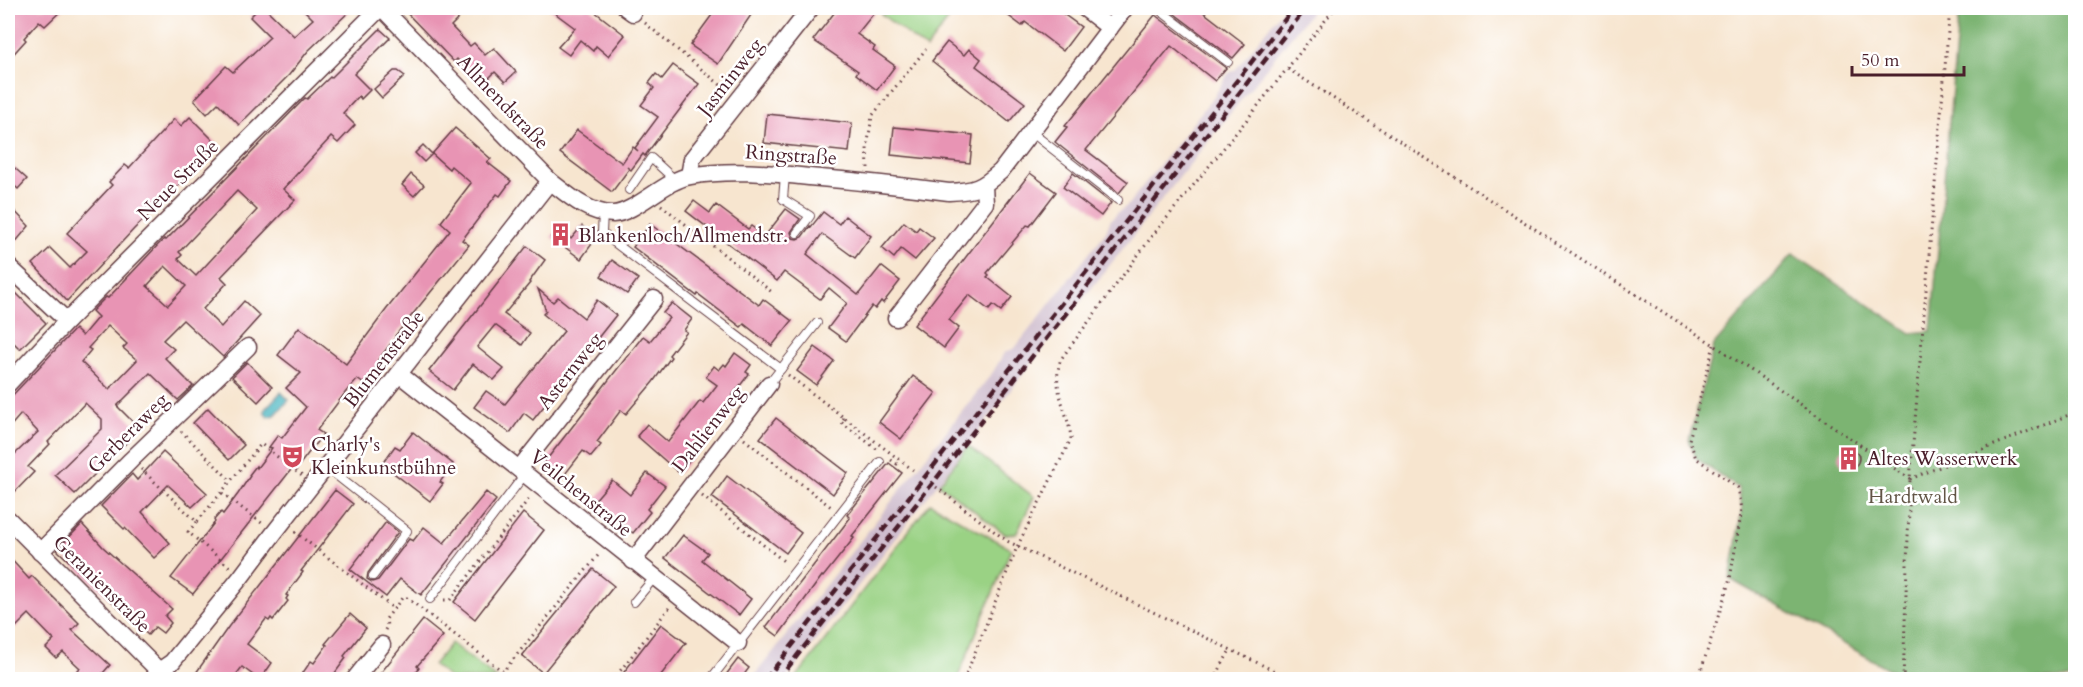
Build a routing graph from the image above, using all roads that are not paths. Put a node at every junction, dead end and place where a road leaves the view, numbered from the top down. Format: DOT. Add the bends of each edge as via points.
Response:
graph roads {
  1 [pos="381,8"];
  2 [pos="811,8"];
  3 [pos="1084,8"];
  4 [pos="1125,8"];
  5 [pos="1157,8"];
  6 [pos="1110,28"];
  7 [pos="1228,62"];
  8 [pos="1031,132"];
  9 [pos="785,175"];
  10 [pos="682,178"];
  11 [pos="550,181"];
  12 [pos="984,186"];
  13 [pos="629,190"];
  14 [pos="1118,200"];
  15 [pos="603,213"];
  16 [pos="797,233"];
  17 [pos="8,266"];
  18 [pos="654,299"];
  19 [pos="896,318"];
  20 [pos="67,321"];
  21 [pos="817,323"];
  22 [pos="248,347"];
  23 [pos="781,369"];
  24 [pos="399,374"];
  25 [pos="8,384"];
  26 [pos="769,384"];
  27 [pos="882,458"];
  28 [pos="326,467"];
  29 [pos="522,472"];
  30 [pos="8,519"];
  31 [pos="40,552"];
  32 [pos="633,561"];
  33 [pos="373,576"];
  34 [pos="654,578"];
  35 [pos="430,599"];
  36 [pos="634,602"];
  37 [pos="738,643"];
  38 [pos="382,645"];
  39 [pos="156,675"];
  40 [pos="354,680"];
  41 [pos="710,680"];
  1 -- 11 [label="street, Allmendstraße"];
  1 -- 20 [label="street, Neue Straße"];
  2 -- 10 [label="street, Jasminweg" via="692,159"];
  3 -- 6 [label="street"];
  4 -- 6 [label="street"];
  5 -- 7 [label="lane"];
  6 -- 8 [label="street"];
  8 -- 12 [label="street"];
  8 -- 14 [label="lane"];
  9 -- 10 [label="street, Ringstraße" via="740,172"];
  9 -- 12 [label="street, Ringstraße" via="949,192"];
  9 -- 16 [label="lane" via="783,199 810,216"];
  10 -- 13 [label="lane" via="651,158"];
  10 -- 15 [label="street, Ringstraße" via="621,212"];
  11 -- 15 [label="street, Allmendstraße" via="578,202"];
  11 -- 24 [label="street, Blumenstraße"];
  12 -- 19 [label="street" via="985,203"];
  15 -- 23 [label="lane" via="602,233"];
  17 -- 20 [label="street"];
  18 -- 29 [label="street, Asternweg"];
  20 -- 25 [label="street, Neue Straße"];
  21 -- 23 [label="lane, Dahlienweg"];
  22 -- 31 [label="street, Gerberaweg"];
  23 -- 26 [label="lane, Dahlienweg"];
  24 -- 28 [label="street, Blumenstraße"];
  24 -- 29 [label="street, Veilchenstraße"];
  26 -- 32 [label="street, Dahlienweg"];
  27 -- 37 [label="lane"];
  28 -- 33 [label="lane" via="407,531"];
  28 -- 39 [label="street, Blumenstraße" via="172,662"];
  29 -- 32 [label="street, Veilchenstraße"];
  29 -- 35 [label="lane"];
  30 -- 31 [label="street, Geranienstraße"];
  31 -- 39 [label="street, Geranienstraße"];
  32 -- 34 [label="street, Veilchenstraße"];
  34 -- 36 [label="lane"];
  34 -- 37 [label="street, Veilchenstraße"];
  37 -- 41 [label="lane"];
  38 -- 40 [label="street"];
}
